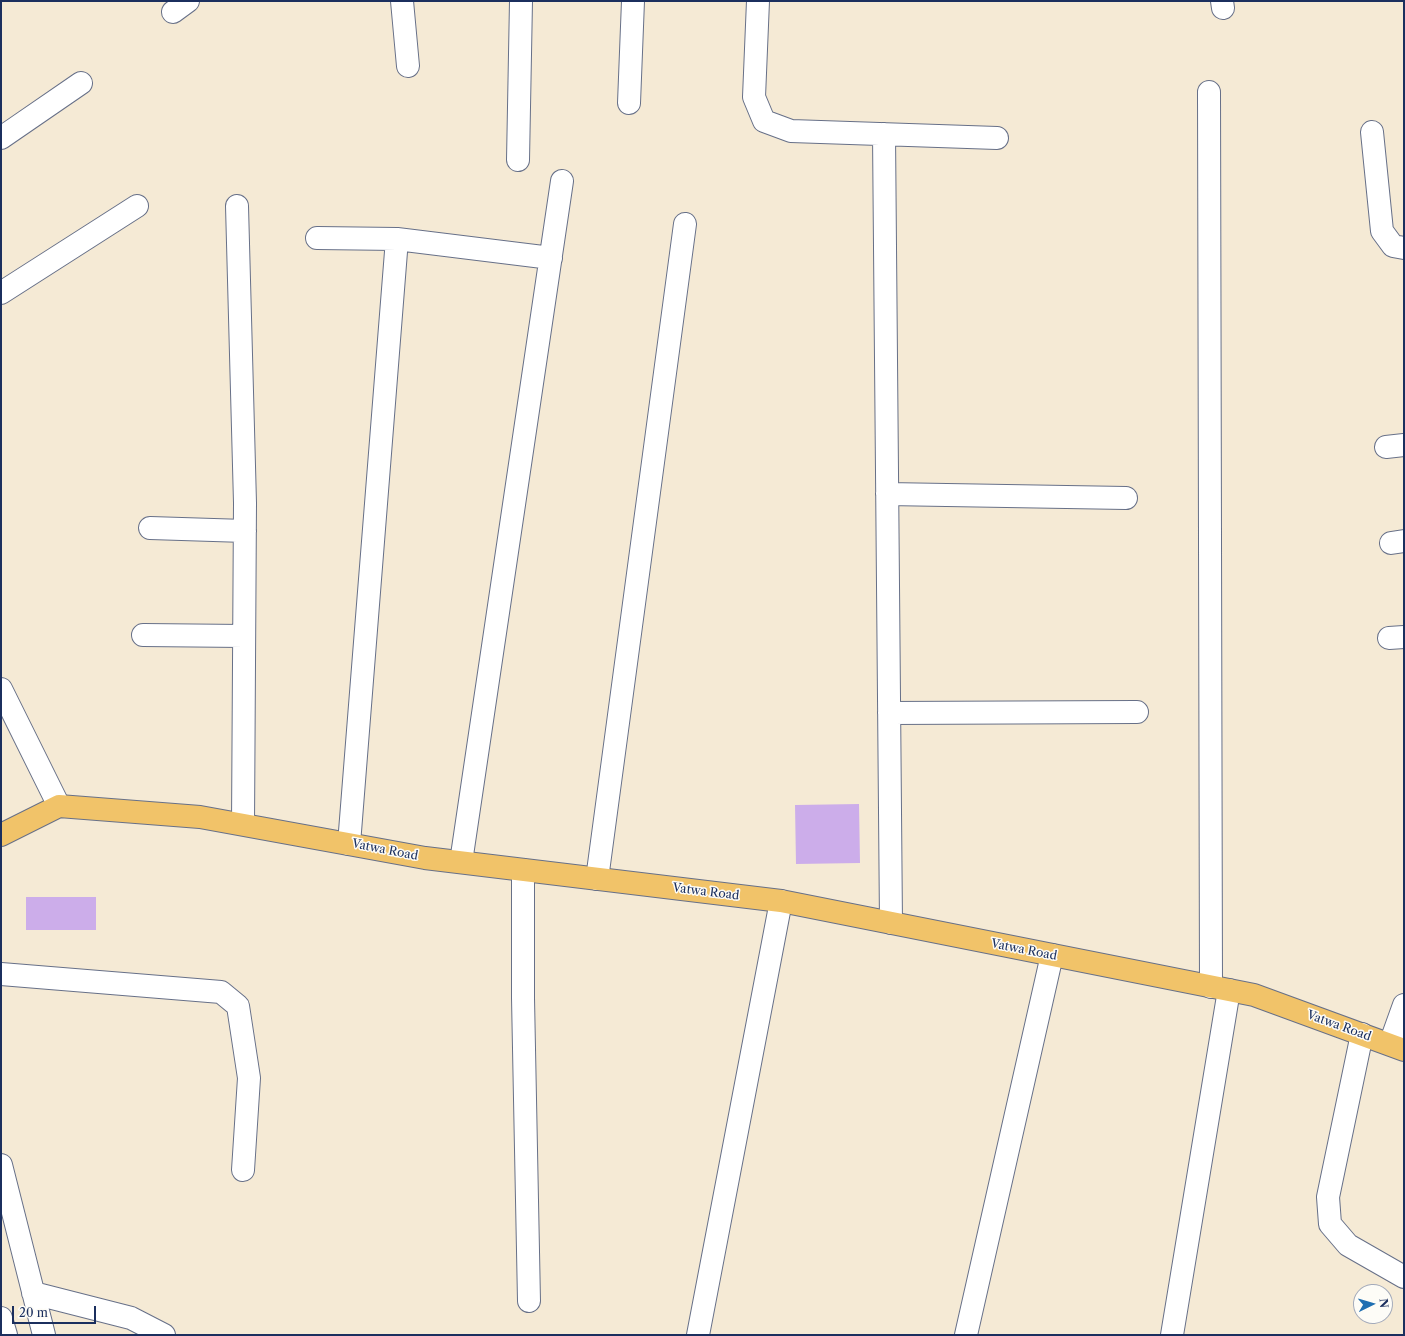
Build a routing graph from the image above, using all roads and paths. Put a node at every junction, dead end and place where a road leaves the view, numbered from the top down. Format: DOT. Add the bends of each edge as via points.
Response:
graph roads {
  1 [pos="402,1"];
  2 [pos="521,1"];
  3 [pos="633,1"];
  4 [pos="758,1"];
  5 [pos="408,66"];
  6 [pos="81,83"];
  7 [pos="1209,92"];
  8 [pos="629,103"];
  9 [pos="1372,132"];
  10 [pos="884,134"];
  11 [pos="1,138"];
  12 [pos="997,138"];
  13 [pos="518,160"];
  14 [pos="562,181"];
  15 [pos="137,206"];
  16 [pos="238,206"];
  17 [pos="685,224"];
  18 [pos="317,238"];
  19 [pos="396,239"];
  20 [pos="1404,248"];
  21 [pos="551,258"];
  22 [pos="1,292"];
  23 [pos="887,494"];
  24 [pos="1126,498"];
  25 [pos="150,528"];
  26 [pos="245,531"];
  27 [pos="143,635"];
  28 [pos="244,636"];
  29 [pos="1,689"];
  30 [pos="1137,712"];
  31 [pos="889,713"];
  32 [pos="58,806"];
  33 [pos="243,824"];
  34 [pos="1,834"];
  35 [pos="349,844"];
  36 [pos="461,862"];
  37 [pos="523,870"];
  38 [pos="597,879"];
  39 [pos="781,901"];
  40 [pos="891,923"];
  41 [pos="1052,955"];
  42 [pos="1,974"];
  43 [pos="1220,988"];
  44 [pos="1404,1005"];
  45 [pos="1362,1034"];
  46 [pos="1397,1047"];
  47 [pos="1,1165"];
  48 [pos="243,1170"];
  49 [pos="1404,1277"];
  50 [pos="33,1293"];
  51 [pos="529,1301"];
  52 [pos="1,1318"];
  53 [pos="6,1335"];
  54 [pos="44,1335"];
  55 [pos="164,1335"];
  56 [pos="698,1335"];
  57 [pos="966,1335"];
  58 [pos="1172,1335"];
  1 -- 5 [label="street"];
  2 -- 13 [label="street"];
  3 -- 8 [label="street"];
  4 -- 10 [label="street" via="754,97 764,121 790,131"];
  6 -- 11 [label="street"];
  7 -- 43 [label="street"];
  9 -- 20 [label="street" via="1382,231 1393,246"];
  10 -- 12 [label="street"];
  10 -- 23 [label="street"];
  14 -- 21 [label="street"];
  15 -- 22 [label="street"];
  16 -- 26 [label="street"];
  17 -- 38 [label="street"];
  18 -- 19 [label="street"];
  19 -- 21 [label="street"];
  19 -- 35 [label="street"];
  21 -- 36 [label="street"];
  23 -- 24 [label="street"];
  23 -- 31 [label="street"];
  25 -- 26 [label="street"];
  26 -- 28 [label="street"];
  27 -- 28 [label="street"];
  28 -- 33 [label="street"];
  29 -- 32 [label="street"];
  30 -- 31 [label="street"];
  31 -- 40 [label="street"];
  32 -- 33 [label="main road, Vatwa Road" via="200,817"];
  32 -- 34 [label="main road"];
  33 -- 35 [label="main road, Vatwa Road"];
  35 -- 36 [label="main road, Vatwa Road"];
  36 -- 37 [label="main road, Vatwa Road"];
  37 -- 38 [label="main road, Vatwa Road"];
  37 -- 51 [label="street"];
  38 -- 39 [label="main road, Vatwa Road"];
  39 -- 40 [label="main road, Vatwa Road"];
  39 -- 56 [label="street"];
  40 -- 41 [label="main road, Vatwa Road"];
  41 -- 43 [label="main road, Vatwa Road"];
  41 -- 57 [label="street"];
  42 -- 48 [label="street" via="221,992 238,1006 249,1078"];
  43 -- 45 [label="main road, Vatwa Road" via="1254,995"];
  43 -- 58 [label="street"];
  44 -- 46 [label="street"];
  45 -- 46 [label="main road, Vatwa Road"];
  45 -- 49 [label="street" via="1328,1197 1330,1224 1348,1245"];
  47 -- 50 [label="street"];
  50 -- 54 [label="street"];
  50 -- 55 [label="street" via="131,1318"];
  52 -- 53 [label="street"];
}
